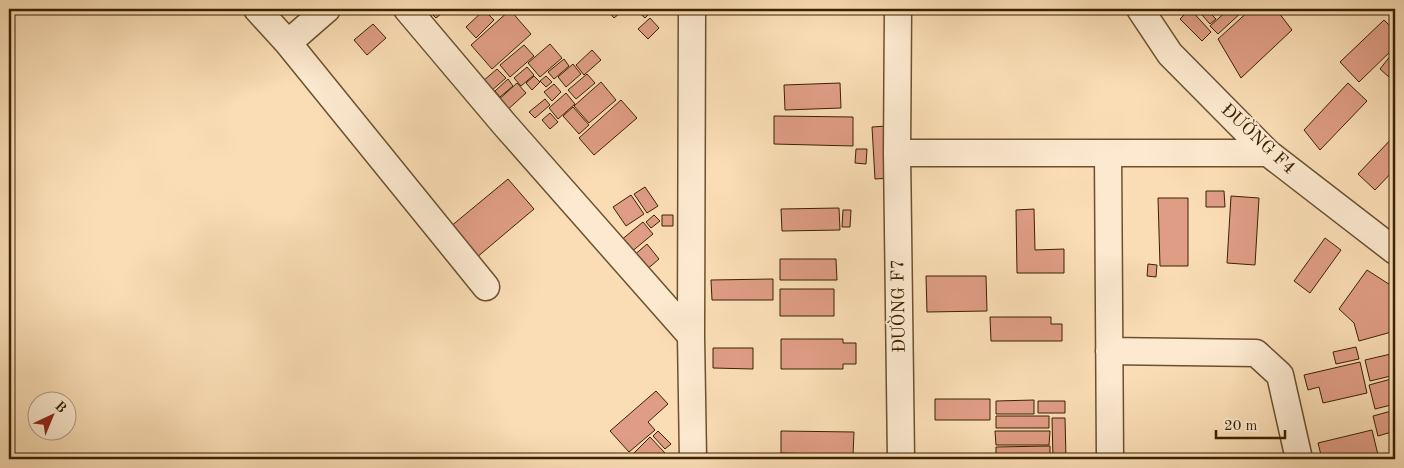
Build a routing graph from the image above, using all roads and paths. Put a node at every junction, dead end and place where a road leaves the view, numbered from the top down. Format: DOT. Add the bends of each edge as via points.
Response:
graph roads {
  1 [pos="257,9"];
  2 [pos="327,9"];
  3 [pos="406,9"];
  4 [pos="692,9"];
  5 [pos="898,9"];
  6 [pos="1140,9"];
  7 [pos="288,43"];
  8 [pos="897,153"];
  9 [pos="1108,153"];
  10 [pos="1268,153"];
  11 [pos="1395,250"];
  12 [pos="486,287"];
  13 [pos="691,336"];
  14 [pos="1109,351"];
  15 [pos="693,459"];
  16 [pos="902,459"];
  17 [pos="1110,459"];
  18 [pos="1299,459"];
  1 -- 7 [label="street"];
  2 -- 7 [label="street"];
  3 -- 13 [label="street"];
  4 -- 13 [label="street"];
  5 -- 8 [label="street, ĐƯỜNG F7"];
  6 -- 10 [label="street, ĐƯỜNG F4" via="1170,54"];
  7 -- 12 [label="street"];
  8 -- 9 [label="street"];
  8 -- 16 [label="street, ĐƯỜNG F7"];
  9 -- 10 [label="street"];
  9 -- 14 [label="street"];
  10 -- 11 [label="street, ĐƯỜNG F4"];
  13 -- 15 [label="street"];
  14 -- 17 [label="street"];
  14 -- 18 [label="street" via="1256,353 1280,375"];
}
